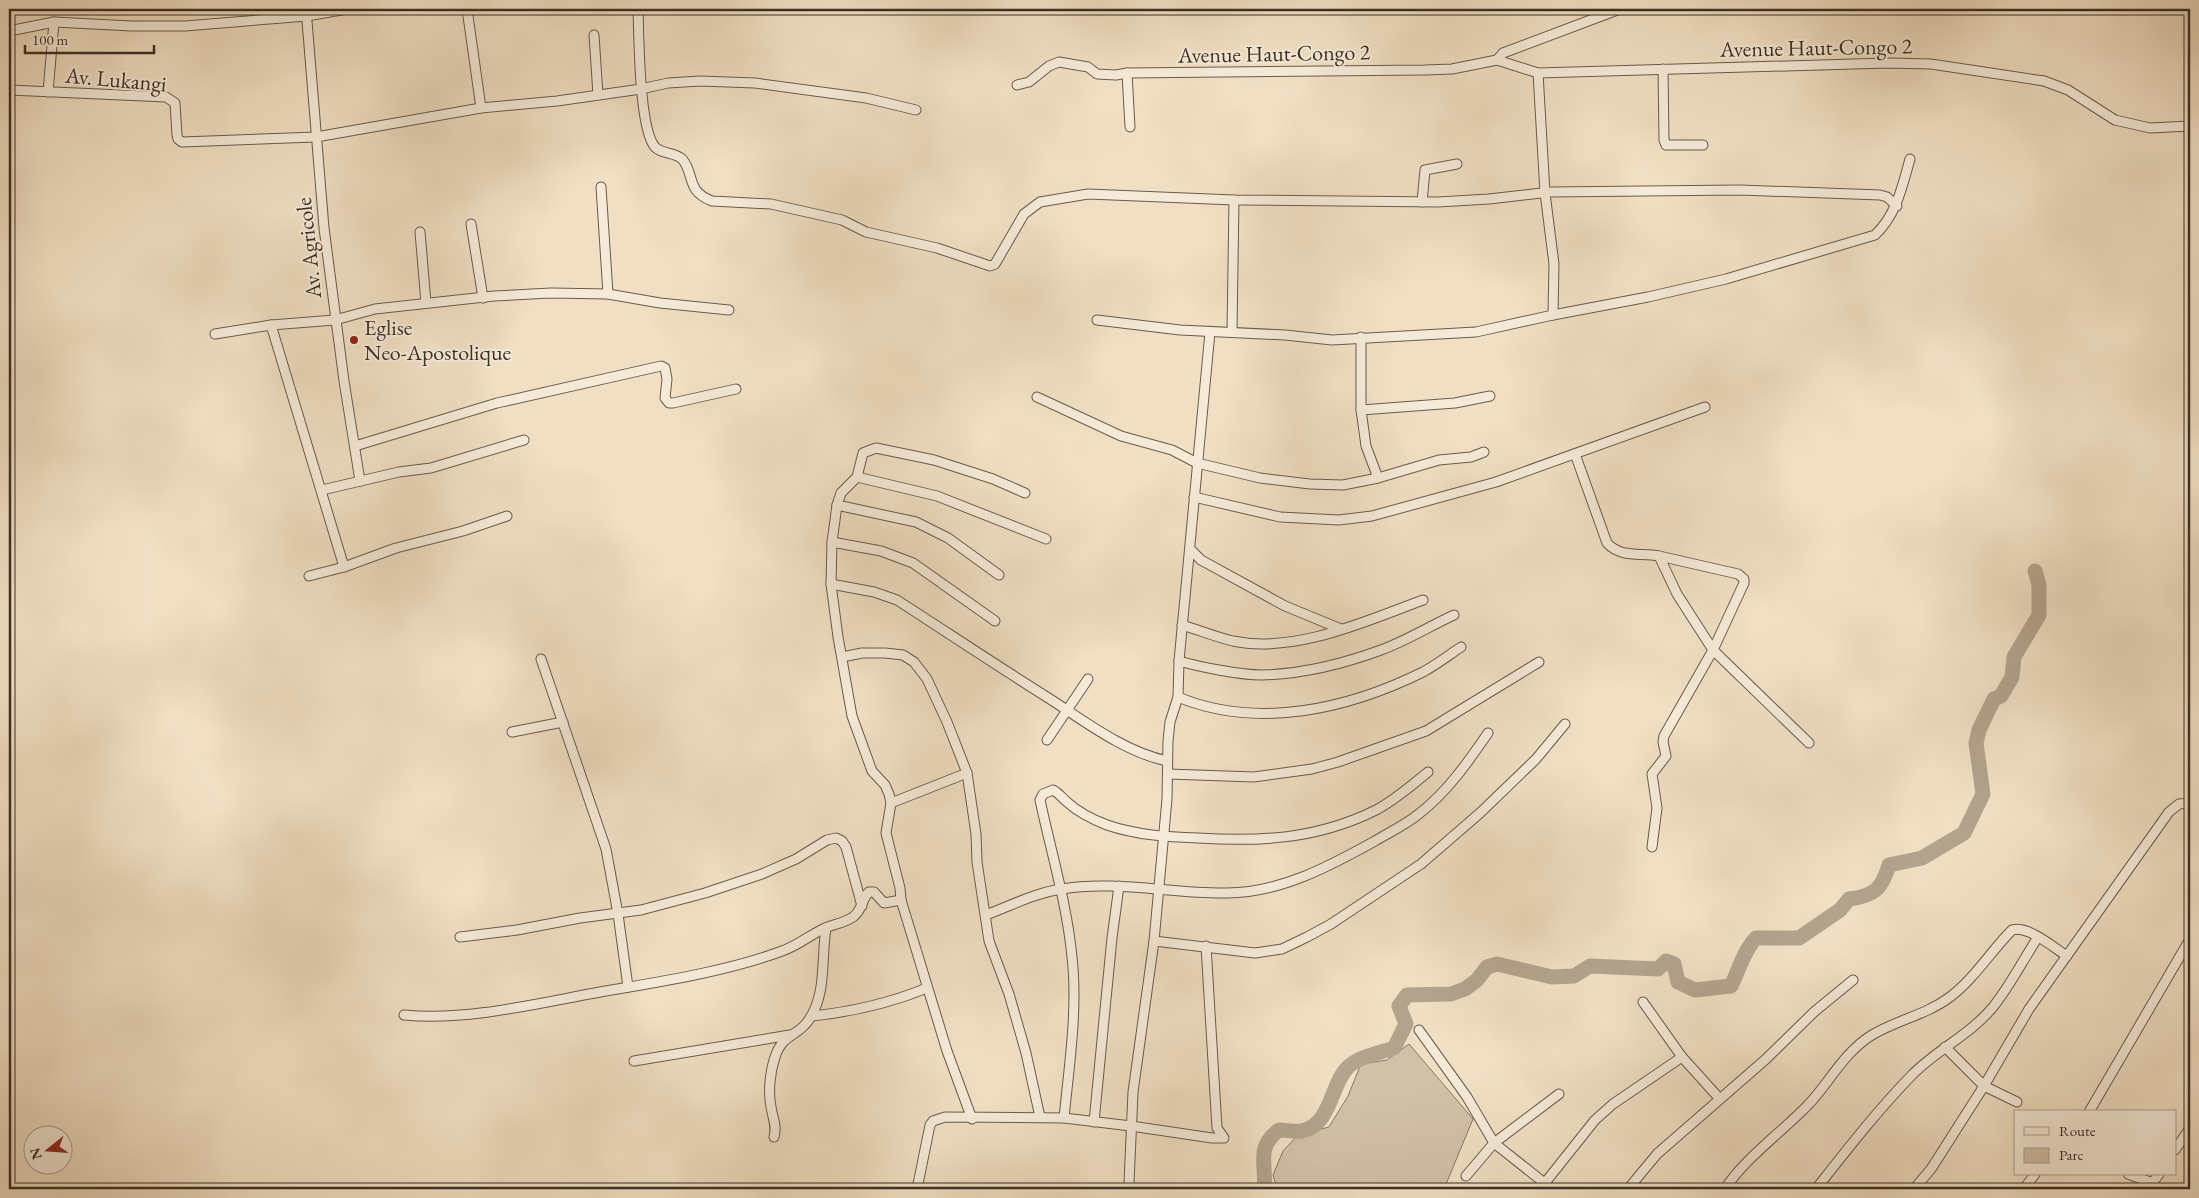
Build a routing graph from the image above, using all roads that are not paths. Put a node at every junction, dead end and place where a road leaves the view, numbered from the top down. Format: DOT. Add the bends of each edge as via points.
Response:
graph roads {
  1 [pos="347,9"];
  2 [pos="467,9"];
  3 [pos="638,9"];
  4 [pos="1620,9"];
  5 [pos="306,13"];
  6 [pos="54,22"];
  7 [pos="9,31"];
  8 [pos="594,35"];
  9 [pos="1497,60"];
  10 [pos="1663,69"];
  11 [pos="1127,73"];
  12 [pos="1538,73"];
  13 [pos="1017,85"];
  14 [pos="641,89"];
  15 [pos="9,90"];
  16 [pos="48,92"];
  17 [pos="598,95"];
  18 [pos="481,108"];
  19 [pos="916,110"];
  20 [pos="2190,126"];
  21 [pos="1130,127"];
  22 [pos="316,137"];
  23 [pos="1703,145"];
  24 [pos="1910,159"];
  25 [pos="1458,164"];
  26 [pos="601,186"];
  27 [pos="1546,193"];
  28 [pos="1234,200"];
  29 [pos="1422,202"];
  30 [pos="1897,206"];
  31 [pos="471,224"];
  32 [pos="420,232"];
  33 [pos="608,294"];
  34 [pos="482,298"];
  35 [pos="426,303"];
  36 [pos="729,310"];
  37 [pos="1553,315"];
  38 [pos="335,320"];
  39 [pos="1096,320"];
  40 [pos="271,325"];
  41 [pos="1232,331"];
  42 [pos="1210,332"];
  43 [pos="215,334"];
  44 [pos="1361,337"];
  45 [pos="736,389"];
  46 [pos="1490,396"];
  47 [pos="1037,397"];
  48 [pos="1705,407"];
  49 [pos="1361,410"];
  50 [pos="524,440"];
  51 [pos="355,446"];
  52 [pos="1484,452"];
  53 [pos="1575,454"];
  54 [pos="1197,463"];
  55 [pos="857,477"];
  56 [pos="1378,478"];
  57 [pos="360,481"];
  58 [pos="322,490"];
  59 [pos="1025,493"];
  60 [pos="1194,497"];
  61 [pos="837,505"];
  62 [pos="507,516"];
  63 [pos="1046,538"];
  64 [pos="832,542"];
  65 [pos="1190,549"];
  66 [pos="1660,556"];
  67 [pos="344,567"];
  68 [pos="999,575"];
  69 [pos="309,576"];
  70 [pos="831,584"];
  71 [pos="1423,600"];
  72 [pos="1454,615"];
  73 [pos="995,622"];
  74 [pos="1182,625"];
  75 [pos="1341,629"];
  76 [pos="1461,647"];
  77 [pos="1713,650"];
  78 [pos="842,657"];
  79 [pos="541,659"];
  80 [pos="1179,661"];
  81 [pos="1539,662"];
  82 [pos="1088,679"];
  83 [pos="1178,697"];
  84 [pos="1066,710"];
  85 [pos="563,722"];
  86 [pos="1565,724"];
  87 [pos="512,732"];
  88 [pos="1488,733"];
  89 [pos="1047,740"];
  90 [pos="1809,743"];
  91 [pos="1167,761"];
  92 [pos="1428,772"];
  93 [pos="967,774"];
  94 [pos="1168,774"];
  95 [pos="891,803"];
  96 [pos="2190,803"];
  97 [pos="1163,836"];
  98 [pos="1652,847"];
  99 [pos="1119,886"];
  100 [pos="1159,888"];
  101 [pos="1061,889"];
  102 [pos="901,900"];
  103 [pos="862,907"];
  104 [pos="618,914"];
  105 [pos="986,915"];
  106 [pos="826,928"];
  107 [pos="460,937"];
  108 [pos="2038,937"];
  109 [pos="2190,939"];
  110 [pos="1154,941"];
  111 [pos="1206,946"];
  112 [pos="2067,956"];
  113 [pos="1853,980"];
  114 [pos="628,987"];
  115 [pos="927,988"];
  116 [pos="1643,1002"];
  117 [pos="404,1014"];
  118 [pos="812,1016"];
  119 [pos="1419,1030"];
  120 [pos="790,1034"];
  121 [pos="1945,1047"];
  122 [pos="1682,1057"];
  123 [pos="634,1061"];
  124 [pos="1984,1086"];
  125 [pos="1559,1094"];
  126 [pos="1719,1098"];
  127 [pos="2018,1102"];
  128 [pos="2090,1110"];
  129 [pos="1040,1117"];
  130 [pos="1064,1118"];
  131 [pos="972,1119"];
  132 [pos="1094,1122"];
  133 [pos="1131,1126"];
  134 [pos="2190,1128"];
  135 [pos="774,1137"];
  136 [pos="1494,1143"];
  137 [pos="2176,1149"];
  138 [pos="1466,1176"];
  139 [pos="2034,1176"];
  140 [pos="2132,1176"];
  141 [pos="1129,1183"];
  142 [pos="1542,1186"];
  143 [pos="2150,1186"];
  144 [pos="917,1189"];
  145 [pos="1552,1189"];
  146 [pos="1628,1189"];
  147 [pos="1725,1189"];
  148 [pos="1816,1189"];
  149 [pos="1914,1189"];
  150 [pos="2024,1189"];
  1 -- 5 [label="street"];
  2 -- 18 [label="street"];
  3 -- 14 [label="street"];
  4 -- 9 [label="street" via="1502,53"];
  5 -- 6 [label="street" via="185,26"];
  5 -- 22 [label="street, Av. Agricole"];
  6 -- 7 [label="street"];
  6 -- 16 [label="street"];
  8 -- 17 [label="street"];
  9 -- 11 [label="street, Avenue Haut-Congo 2" via="1452,69 1426,70"];
  9 -- 12 [label="street, Avenue Haut-Congo 2"];
  10 -- 12 [label="street, Avenue Haut-Congo 2"];
  10 -- 20 [label="street, Avenue Haut-Congo 2" via="1931,64 2044,82 2068,90 2115,120 2134,126"];
  10 -- 23 [label="street" via="1666,145"];
  11 -- 13 [label="street, Avenue Haut-Congo 2" via="1097,74 1088,67 1059,62 1029,82"];
  11 -- 21 [label="street"];
  12 -- 27 [label="street"];
  14 -- 17 [label="street"];
  14 -- 19 [label="street" via="700,81 755,83 866,98"];
  14 -- 28 [label="street" via="650,140 660,151 683,160 691,181 704,198 771,204 842,220 866,232 937,248 990,266 999,258 1024,214 1040,202 1088,194"];
  15 -- 16 [label="street, Av. Lukangi"];
  16 -- 22 [label="street, Av. Lukangi" via="166,97 173,100 176,107 178,140 185,142"];
  17 -- 18 [label="street"];
  18 -- 22 [label="street"];
  22 -- 38 [label="street, Av. Agricole"];
  24 -- 30 [label="street"];
  25 -- 29 [label="street" via="1425,170"];
  26 -- 33 [label="street"];
  27 -- 29 [label="street"];
  27 -- 30 [label="street" via="1819,192 1880,195"];
  27 -- 37 [label="street" via="1554,264"];
  28 -- 29 [label="street"];
  28 -- 41 [label="street"];
  30 -- 37 [label="street" via="1886,225 1866,239 1726,279"];
  31 -- 34 [label="street"];
  32 -- 35 [label="street"];
  33 -- 34 [label="street" via="551,293"];
  33 -- 36 [label="street"];
  34 -- 35 [label="street"];
  35 -- 38 [label="street" via="375,309"];
  37 -- 44 [label="street" via="1476,332"];
  38 -- 40 [label="street"];
  38 -- 51 [label="street, Av. Agricole"];
  39 -- 42 [label="street"];
  40 -- 43 [label="street"];
  40 -- 58 [label="street"];
  41 -- 42 [label="street"];
  41 -- 44 [label="street" via="1316,339"];
  42 -- 54 [label="street"];
  44 -- 49 [label="street"];
  45 -- 51 [label="street" via="668,402 665,398 665,368 661,366 497,403"];
  46 -- 49 [label="street" via="1455,403"];
  47 -- 54 [label="street" via="1121,436 1172,450"];
  48 -- 53 [label="street"];
  49 -- 56 [label="street" via="1366,446"];
  50 -- 57 [label="street" via="431,468"];
  51 -- 57 [label="street, Av. Agricole"];
  52 -- 56 [label="street" via="1471,457 1439,460"];
  53 -- 60 [label="street" via="1437,499 1372,516 1339,520 1280,518"];
  53 -- 66 [label="street" via="1607,543 1624,554"];
  54 -- 56 [label="street" via="1260,478 1310,484 1343,485"];
  54 -- 60 [label="street"];
  55 -- 59 [label="street" via="864,453 876,448 934,460"];
  55 -- 61 [label="street" via="841,493"];
  55 -- 63 [label="street" via="937,496"];
  57 -- 58 [label="street"];
  58 -- 67 [label="street"];
  60 -- 65 [label="street"];
  61 -- 64 [label="street"];
  61 -- 68 [label="street" via="916,522 948,538"];
  62 -- 67 [label="street" via="396,548"];
  64 -- 70 [label="street"];
  64 -- 73 [label="street" via="881,551 913,562"];
  65 -- 74 [label="street"];
  65 -- 75 [label="street" via="1201,560 1276,601"];
  66 -- 77 [label="street" via="1677,594"];
  66 -- 77 [label="street" via="1738,574 1744,579"];
  67 -- 69 [label="street"];
  70 -- 78 [label="street"];
  70 -- 84 [label="street" via="897,600"];
  71 -- 75 [label="street"];
  72 -- 80 [label="street" via="1383,649 1298,672 1260,675 1199,667"];
  74 -- 75 [label="street" via="1234,641 1254,643 1284,643"];
  74 -- 80 [label="street"];
  76 -- 83 [label="street" via="1400,682 1368,695 1302,712 1249,714 1202,707"];
  77 -- 90 [label="street"];
  77 -- 98 [label="street" via="1664,736 1666,756 1652,774 1657,808"];
  78 -- 93 [label="street" via="885,653 903,655 914,662 927,679"];
  78 -- 95 [label="street" via="852,716 872,771 885,785"];
  79 -- 85 [label="street"];
  80 -- 83 [label="street"];
  81 -- 94 [label="street" via="1426,731 1321,767 1254,777"];
  82 -- 84 [label="street"];
  83 -- 91 [label="street" via="1170,722"];
  84 -- 89 [label="street"];
  84 -- 91 [label="street" via="1131,748"];
  85 -- 87 [label="street"];
  85 -- 104 [label="street" via="606,850"];
  86 -- 111 [label="street" via="1536,759 1428,858 1331,924 1282,949 1255,953"];
  88 -- 100 [label="street" via="1463,770 1420,814 1320,869 1298,879 1247,892 1226,894"];
  91 -- 94 [label="street"];
  92 -- 97 [label="street" via="1376,810 1323,831 1256,841"];
  93 -- 95 [label="street"];
  93 -- 105 [label="street"];
  94 -- 97 [label="street"];
  95 -- 102 [label="street" via="886,833"];
  96 -- 112 [label="street" via="2179,804 2169,812"];
  97 -- 100 [label="street"];
  97 -- 101 [label="street" via="1108,825 1067,802 1054,790 1047,791 1040,800"];
  99 -- 100 [label="street"];
  99 -- 101 [label="street"];
  99 -- 132 [label="street"];
  100 -- 110 [label="street"];
  101 -- 105 [label="street"];
  101 -- 130 [label="street" via="1073,959"];
  102 -- 103 [label="street" via="884,903 871,892 866,894"];
  102 -- 115 [label="street"];
  103 -- 104 [label="street" via="846,847 836,838 762,874"];
  103 -- 106 [label="street" via="854,916"];
  104 -- 107 [label="street"];
  104 -- 114 [label="street"];
  105 -- 129 [label="street" via="990,941 1026,1052"];
  106 -- 114 [label="street" via="793,946 749,961"];
  106 -- 118 [label="street" via="822,951 822,992"];
  108 -- 112 [label="street"];
  108 -- 121 [label="street" via="1993,1007"];
  108 -- 147 [label="street" via="2022,929 2012,930 1950,997 1926,1013 1905,1019 1854,1048 1810,1104"];
  109 -- 128 [label="street"];
  110 -- 111 [label="street"];
  110 -- 133 [label="street"];
  111 -- 133 [label="street" via="1217,1128 1224,1138"];
  112 -- 124 [label="street" via="2029,1009"];
  113 -- 126 [label="street"];
  114 -- 117 [label="street" via="447,1016 429,1018"];
  115 -- 118 [label="street" via="898,1000"];
  115 -- 131 [label="street"];
  116 -- 122 [label="street"];
  118 -- 120 [label="street" via="807,1024"];
  119 -- 136 [label="street" via="1467,1097"];
  120 -- 123 [label="street"];
  120 -- 135 [label="street" via="775,1058 770,1083 776,1129"];
  121 -- 124 [label="street"];
  121 -- 148 [label="street" via="1912,1075"];
  122 -- 126 [label="street"];
  122 -- 142 [label="street" via="1595,1120"];
  124 -- 127 [label="street"];
  124 -- 149 [label="street" via="1931,1169"];
  125 -- 136 [label="street"];
  126 -- 146 [label="street" via="1657,1154"];
  129 -- 130 [label="street"];
  129 -- 131 [label="street"];
  130 -- 132 [label="street"];
  131 -- 144 [label="street" via="945,1117 930,1125"];
  132 -- 133 [label="street"];
  133 -- 141 [label="street"];
  134 -- 137 [label="street"];
  136 -- 138 [label="street"];
  136 -- 142 [label="street"];
  139 -- 150 [label="street"];
  140 -- 143 [label="street"];
  142 -- 145 [label="street"];
}
